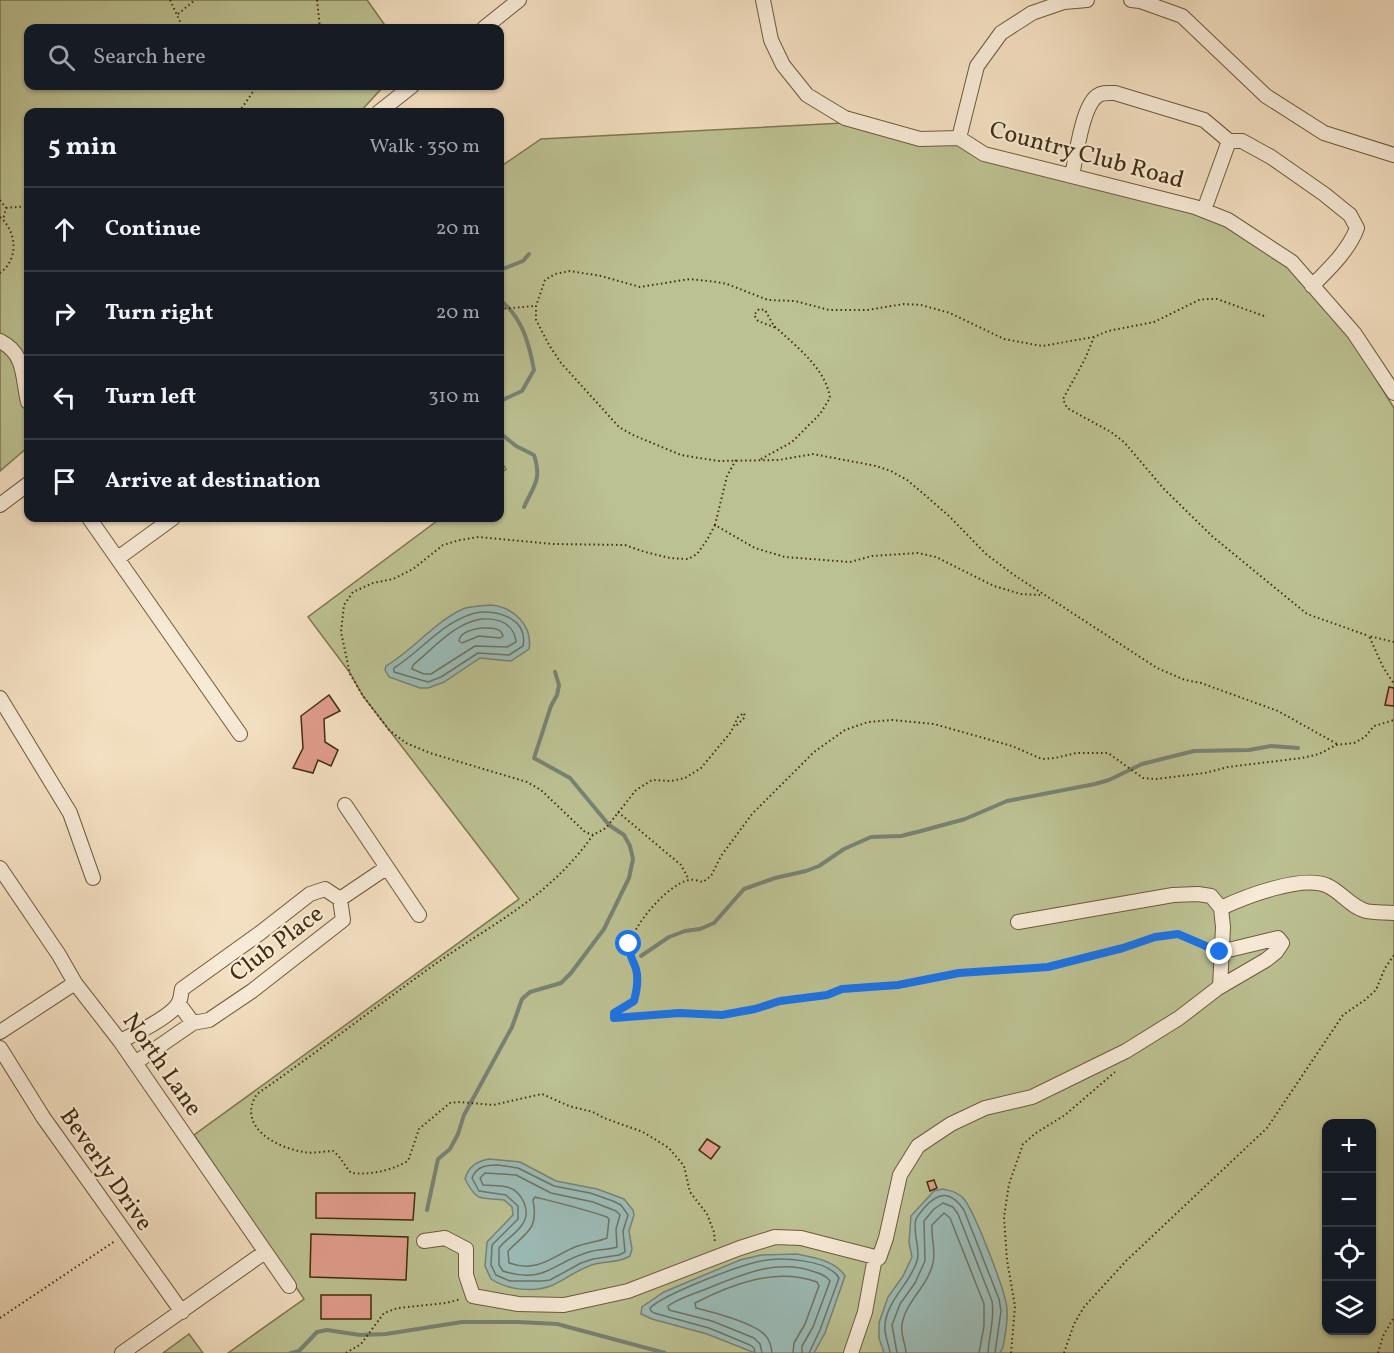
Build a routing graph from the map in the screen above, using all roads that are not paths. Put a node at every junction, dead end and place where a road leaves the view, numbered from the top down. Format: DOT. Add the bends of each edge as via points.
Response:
graph roads {
  1 [pos="519,0"];
  2 [pos="764,0"];
  3 [pos="1087,0"];
  4 [pos="1131,0"];
  5 [pos="489,24"];
  6 [pos="407,90"];
  7 [pos="384,108"];
  8 [pos="959,138"];
  9 [pos="1229,141"];
  10 [pos="1394,155"];
  11 [pos="1072,176"];
  12 [pos="1204,210"];
  13 [pos="1312,286"];
  14 [pos="0,341"];
  15 [pos="24,382"];
  16 [pos="1394,393"];
  17 [pos="24,487"];
  18 [pos="0,505"];
  19 [pos="93,522"];
  20 [pos="168,522"];
  21 [pos="118,558"];
  22 [pos="0,698"];
  23 [pos="240,734"];
  24 [pos="345,806"];
  25 [pos="0,868"];
  26 [pos="386,868"];
  27 [pos="93,878"];
  28 [pos="340,899"];
  29 [pos="1221,908"];
  30 [pos="1394,913"];
  31 [pos="418,915"];
  32 [pos="1018,922"];
  33 [pos="1220,952"];
  34 [pos="75,983"];
  35 [pos="1220,987"];
  36 [pos="179,1004"];
  37 [pos="193,1023"];
  38 [pos="149,1026"];
  39 [pos="0,1032"];
  40 [pos="120,1041"];
  41 [pos="162,1044"];
  42 [pos="0,1048"];
  43 [pos="135,1063"];
  44 [pos="424,1241"];
  45 [pos="265,1252"];
  46 [pos="875,1257"];
  47 [pos="289,1286"];
  48 [pos="182,1312"];
  49 [pos="122,1353"];
  50 [pos="851,1353"];
  1 -- 5 [label="street"];
  2 -- 8 [label="street, Country Club Road" via="771,40 783,65 807,95 845,118 920,139"];
  3 -- 8 [label="street" via="1064,2 1032,13 1001,33 977,66"];
  4 -- 10 [label="street" via="1182,16 1266,96 1324,132"];
  6 -- 7 [label="street"];
  8 -- 11 [label="street, Country Club Road" via="984,154"];
  9 -- 11 [label="street" via="1204,120 1104,93 1088,105"];
  9 -- 12 [label="street"];
  9 -- 13 [label="street" via="1242,141 1271,157 1350,215 1357,228 1354,237"];
  11 -- 12 [label="street, Country Club Road"];
  12 -- 13 [label="street, Country Club Road" via="1228,220 1292,262"];
  13 -- 16 [label="street, Country Club Road" via="1354,333"];
  14 -- 15 [label="street" via="19,357"];
  17 -- 18 [label="street"];
  19 -- 21 [label="street"];
  20 -- 21 [label="street"];
  21 -- 23 [label="street"];
  22 -- 27 [label="street" via="70,813"];
  24 -- 26 [label="street"];
  25 -- 34 [label="street, North Lane"];
  26 -- 28 [label="street"];
  26 -- 31 [label="street"];
  28 -- 36 [label="street, Club Place" via="325,889 310,894 182,988"];
  28 -- 37 [label="street, Club Place" via="344,920 252,991 209,1020"];
  29 -- 30 [label="street" via="1245,896 1280,887 1319,883 1365,910"];
  29 -- 32 [label="street" via="1211,896 1173,895"];
  29 -- 33 [label="street"];
  33 -- 35 [label="street"];
  33 -- 35 [label="street" via="1268,939 1278,938 1282,943 1266,960"];
  34 -- 39 [label="street"];
  34 -- 40 [label="street, North Lane"];
  35 -- 46 [label="street" via="1126,1052 1032,1097 985,1108 918,1146 900,1176 886,1238 879,1258"];
  36 -- 37 [label="street"];
  36 -- 38 [label="street, Club Place"];
  37 -- 41 [label="street, Club Place"];
  38 -- 40 [label="street, Club Place"];
  38 -- 41 [label="street"];
  40 -- 43 [label="street, North Lane"];
  41 -- 43 [label="street, Club Place"];
  42 -- 48 [label="street, Beverly Drive" via="43,1117"];
  43 -- 45 [label="street, North Lane"];
  44 -- 46 [label="street" via="445,1238 466,1249 466,1275 473,1296 518,1305 564,1305 628,1291 775,1237 801,1238"];
  45 -- 47 [label="street, North Lane"];
  45 -- 48 [label="street"];
  46 -- 50 [label="street" via="865,1312"];
  48 -- 49 [label="street"];
}
